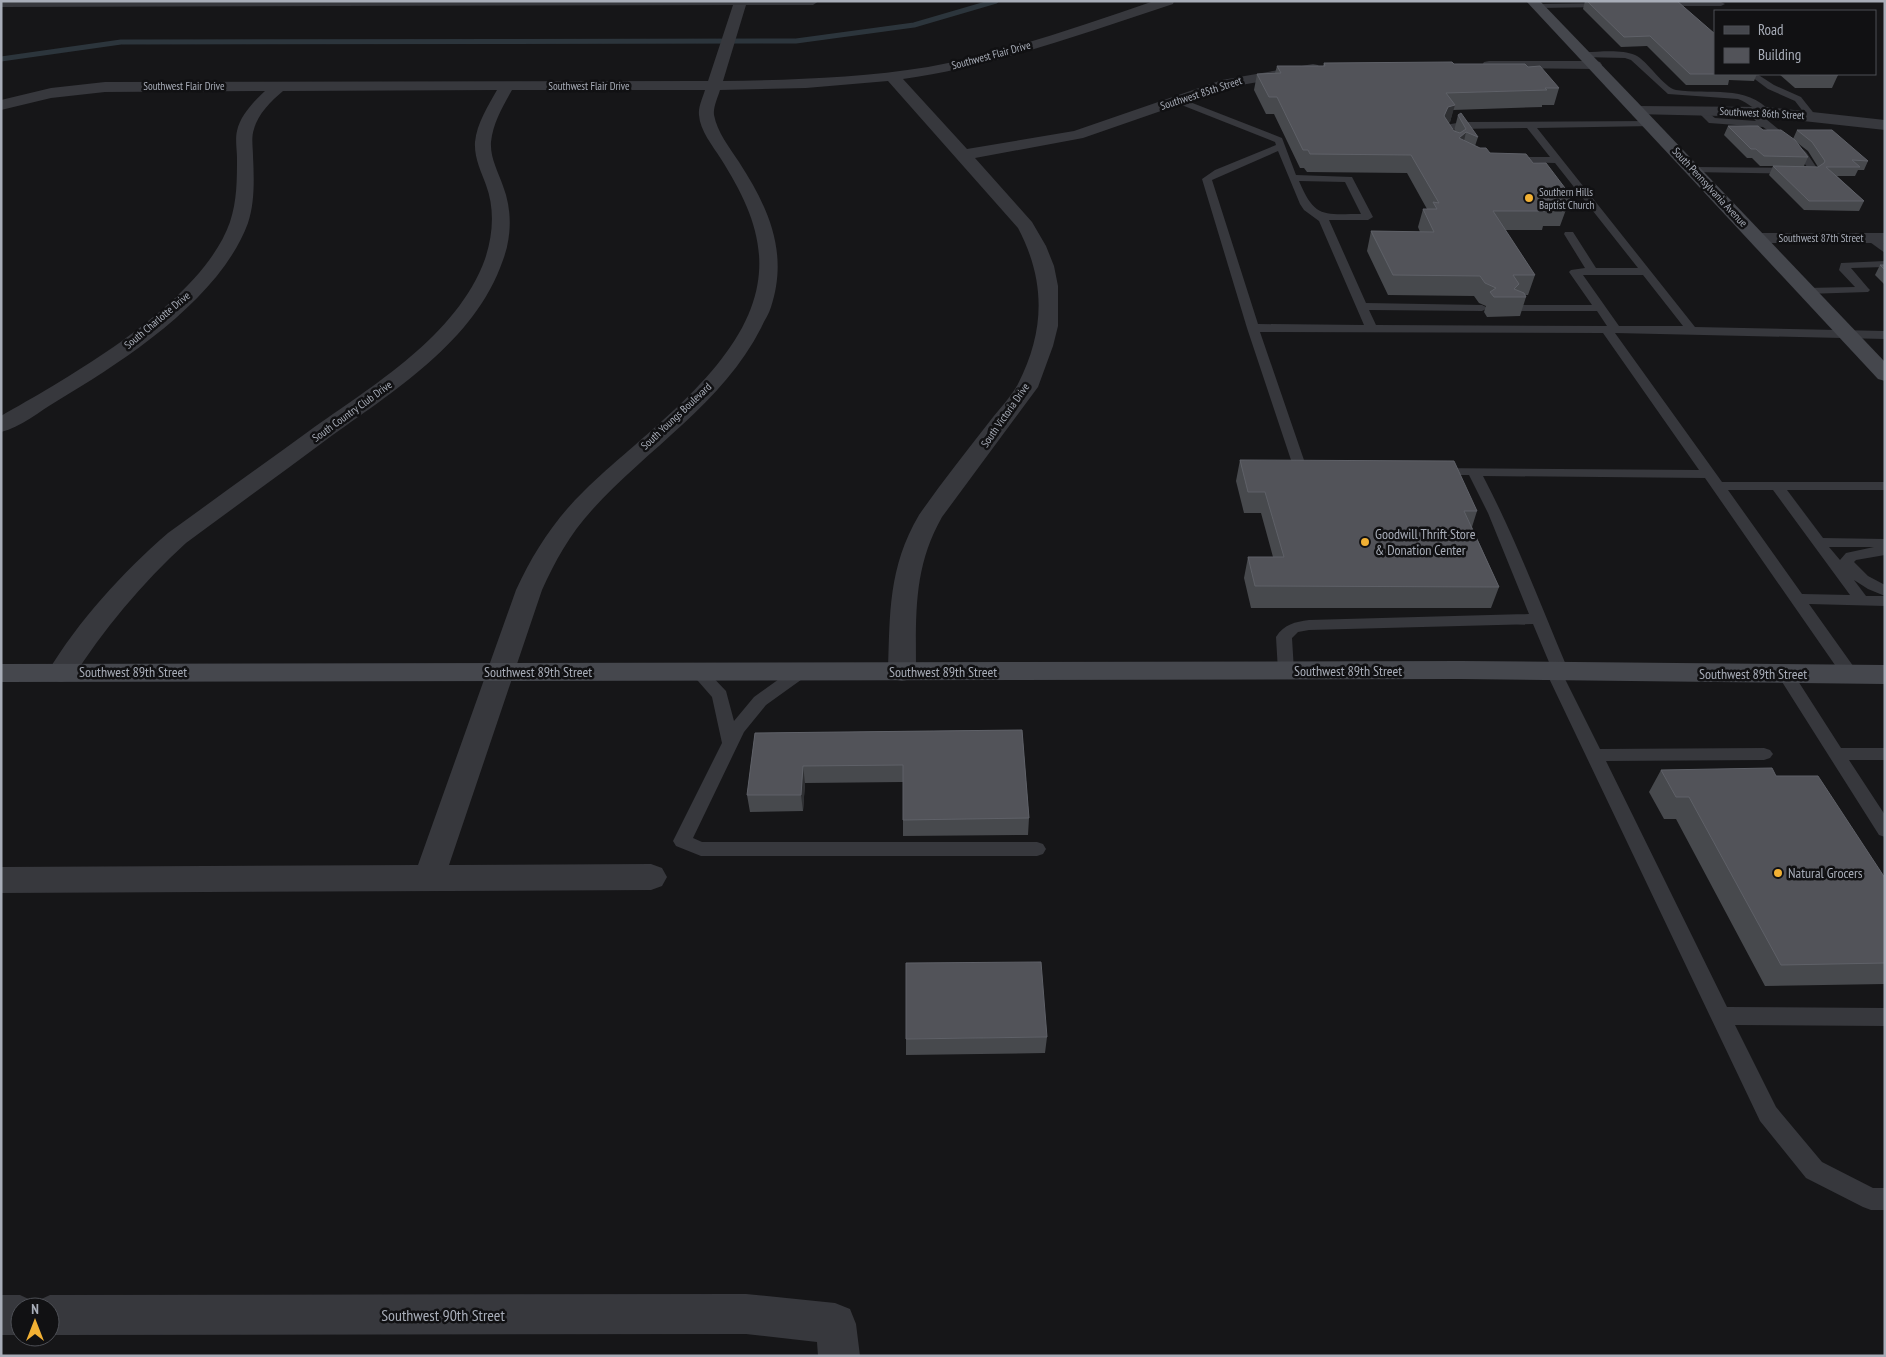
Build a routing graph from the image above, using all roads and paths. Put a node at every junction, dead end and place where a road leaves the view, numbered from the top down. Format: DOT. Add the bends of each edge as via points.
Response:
graph roads {
  1 [pos="813,1"];
  2 [pos="1168,1"];
  3 [pos="170,2"];
  4 [pos="363,2"];
  5 [pos="553,2"];
  6 [pos="741,2"];
  7 [pos="1,3"];
  8 [pos="1534,4"];
  9 [pos="1618,4"];
  10 [pos="1653,4"];
  11 [pos="1721,4"];
  12 [pos="1590,60"];
  13 [pos="1470,65"];
  14 [pos="1326,67"];
  15 [pos="1753,75"];
  16 [pos="891,76"];
  17 [pos="714,85"];
  18 [pos="280,86"];
  19 [pos="508,86"];
  20 [pos="1176,100"];
  21 [pos="1,105"];
  22 [pos="1638,111"];
  23 [pos="1760,116"];
  24 [pos="1811,116"];
  25 [pos="1650,124"];
  26 [pos="1530,125"];
  27 [pos="1885,125"];
  28 [pos="1454,146"];
  29 [pos="1280,147"];
  30 [pos="964,155"];
  31 [pos="1503,160"];
  32 [pos="1557,160"];
  33 [pos="1694,170"];
  34 [pos="1293,178"];
  35 [pos="1322,217"];
  36 [pos="1569,234"];
  37 [pos="1758,238"];
  38 [pos="1878,238"];
  39 [pos="1885,250"];
  40 [pos="1885,264"];
  41 [pos="1592,271"];
  42 [pos="1646,272"];
  43 [pos="1806,291"];
  44 [pos="1362,306"];
  45 [pos="1482,308"];
  46 [pos="1515,308"];
  47 [pos="1600,308"];
  48 [pos="1253,328"];
  49 [pos="1372,329"];
  50 [pos="1610,329"];
  51 [pos="1692,330"];
  52 [pos="1847,334"];
  53 [pos="1885,335"];
  54 [pos="1885,375"];
  55 [pos="1,425"];
  56 [pos="1329,471"];
  57 [pos="1426,471"];
  58 [pos="1474,472"];
  59 [pos="1709,474"];
  60 [pos="1718,486"];
  61 [pos="1777,486"];
  62 [pos="1885,486"];
  63 [pos="1819,542"];
  64 [pos="1885,543"];
  65 [pos="1885,550"];
  66 [pos="1885,591"];
  67 [pos="1797,600"];
  68 [pos="1862,601"];
  69 [pos="1885,601"];
  70 [pos="1540,620"];
  71 [pos="1286,671"];
  72 [pos="1,672"];
  73 [pos="61,672"];
  74 [pos="500,672"];
  75 [pos="699,672"];
  76 [pos="799,672"];
  77 [pos="902,672"];
  78 [pos="1558,672"];
  79 [pos="1784,674"];
  80 [pos="1850,674"];
  81 [pos="1885,675"];
  82 [pos="730,742"];
  83 [pos="1764,754"];
  84 [pos="1836,754"];
  85 [pos="1885,754"];
  86 [pos="1594,755"];
  87 [pos="1885,830"];
  88 [pos="1037,849"];
  89 [pos="650,877"];
  90 [pos="429,878"];
  91 [pos="1,880"];
  92 [pos="1721,1016"];
  93 [pos="1885,1017"];
  94 [pos="1885,1199"];
  95 [pos="60,1315"];
  96 [pos="837,1340"];
  1 -- 6 [label="street"];
  2 -- 16 [label="street, Southwest Flair Drive" via="1005,53 954,66"];
  3 -- 4 [label="street"];
  3 -- 7 [label="street"];
  4 -- 5 [label="street"];
  5 -- 6 [label="street"];
  6 -- 17 [label="street, South Youngs Boulevard"];
  8 -- 9 [label="lane"];
  8 -- 12 [label="main road, South Pennsylvania Avenue"];
  10 -- 11 [label="lane"];
  12 -- 13 [label="street"];
  12 -- 22 [label="main road, South Pennsylvania Avenue"];
  12 -- 23 [label="lane" via="1626,55 1634,58 1670,92 1738,96 1751,100"];
  14 -- 20 [label="street, Southwest 85th Street" via="1244,79"];
  15 -- 24 [label="lane" via="1798,100"];
  16 -- 17 [label="street, Southwest Flair Drive" via="814,84"];
  16 -- 30 [label="street, South Victoria Drive"];
  17 -- 19 [label="street, Southwest Flair Drive"];
  17 -- 74 [label="street, South Youngs Boulevard" via="708,104 708,122 760,214 768,240 769,277 759,310 743,343 711,384 590,496 570,521 541,564"];
  18 -- 19 [label="street, Southwest Flair Drive"];
  18 -- 21 [label="street, Southwest Flair Drive" via="86,88"];
  18 -- 55 [label="street, South Charlotte Drive" via="247,124 246,187 241,217 214,268 173,309 111,358"];
  19 -- 73 [label="street, South Country Club Drive" via="486,124 482,141 501,208 498,247 487,278 463,314 427,353 401,375 150,561 93,625"];
  20 -- 29 [label="lane" via="1276,138"];
  20 -- 30 [label="street, Southwest 85th Street" via="1077,136"];
  22 -- 23 [label="street, Southwest 86th Street" via="1702,111"];
  22 -- 25 [label="main road, South Pennsylvania Avenue"];
  23 -- 24 [label="street, Southwest 86th Street"];
  23 -- 33 [label="lane" via="1811,163 1814,171"];
  24 -- 27 [label="street, Southwest 86th Street"];
  25 -- 26 [label="lane"];
  25 -- 33 [label="main road, South Pennsylvania Avenue"];
  26 -- 28 [label="lane" via="1448,127 1446,133"];
  26 -- 32 [label="lane"];
  29 -- 34 [label="lane"];
  29 -- 48 [label="lane" via="1207,179"];
  30 -- 77 [label="street, South Victoria Drive" via="1013,209 1037,244 1046,271 1050,308 1045,340 1027,387 931,515 916,545 904,592"];
  31 -- 32 [label="lane"];
  32 -- 42 [label="lane"];
  33 -- 37 [label="main road, South Pennsylvania Avenue"];
  34 -- 35 [label="lane" via="1307,208"];
  34 -- 35 [label="lane" via="1348,179 1368,216"];
  35 -- 44 [label="lane"];
  36 -- 41 [label="lane"];
  37 -- 38 [label="street, Southwest 87th Street"];
  37 -- 43 [label="main road, South Pennsylvania Avenue"];
  38 -- 39 [label="lane"];
  40 -- 43 [label="lane" via="1845,265 1845,270 1864,290"];
  41 -- 42 [label="lane"];
  41 -- 47 [label="lane" via="1576,272"];
  42 -- 51 [label="lane"];
  43 -- 52 [label="main road, South Pennsylvania Avenue"];
  44 -- 45 [label="lane"];
  44 -- 49 [label="lane"];
  46 -- 47 [label="lane"];
  47 -- 50 [label="lane"];
  48 -- 49 [label="lane"];
  48 -- 56 [label="lane" via="1299,466"];
  49 -- 50 [label="lane"];
  50 -- 51 [label="lane"];
  50 -- 59 [label="lane"];
  51 -- 52 [label="lane"];
  52 -- 53 [label="lane"];
  52 -- 54 [label="main road, South Pennsylvania Avenue"];
  57 -- 58 [label="lane"];
  58 -- 59 [label="lane"];
  58 -- 70 [label="lane"];
  59 -- 60 [label="lane"];
  60 -- 61 [label="lane"];
  60 -- 67 [label="lane"];
  61 -- 62 [label="lane"];
  61 -- 63 [label="lane"];
  63 -- 64 [label="lane"];
  63 -- 68 [label="lane"];
  65 -- 66 [label="lane" via="1851,556 1846,562 1868,584"];
  67 -- 68 [label="lane"];
  67 -- 80 [label="lane"];
  68 -- 69 [label="lane"];
  70 -- 71 [label="lane" via="1293,628 1284,637"];
  70 -- 78 [label="lane"];
  71 -- 77 [label="main road, Southwest 89th Street"];
  71 -- 78 [label="main road, Southwest 89th Street"];
  72 -- 73 [label="main road, Southwest 89th Street"];
  73 -- 74 [label="main road, Southwest 89th Street"];
  74 -- 75 [label="main road, Southwest 89th Street"];
  74 -- 90 [label="street, South Youngs Boulevard"];
  75 -- 76 [label="main road, Southwest 89th Street"];
  75 -- 82 [label="lane" via="720,695"];
  76 -- 77 [label="main road, Southwest 89th Street"];
  76 -- 82 [label="lane" via="760,701 737,728"];
  78 -- 79 [label="main road, Southwest 89th Street"];
  78 -- 86 [label="lane"];
  79 -- 80 [label="main road, Southwest 89th Street"];
  79 -- 84 [label="lane"];
  80 -- 81 [label="main road, Southwest 89th Street"];
  82 -- 88 [label="lane" via="682,841 701,849"];
  83 -- 86 [label="lane"];
  84 -- 85 [label="lane"];
  84 -- 87 [label="lane"];
  86 -- 92 [label="lane"];
  89 -- 90 [label="street"];
  90 -- 91 [label="street"];
  92 -- 93 [label="lane"];
  92 -- 94 [label="lane" via="1768,1114 1814,1170 1871,1199"];
  95 -- 96 [label="street, Southwest 90th Street" via="746,1314"];
}
